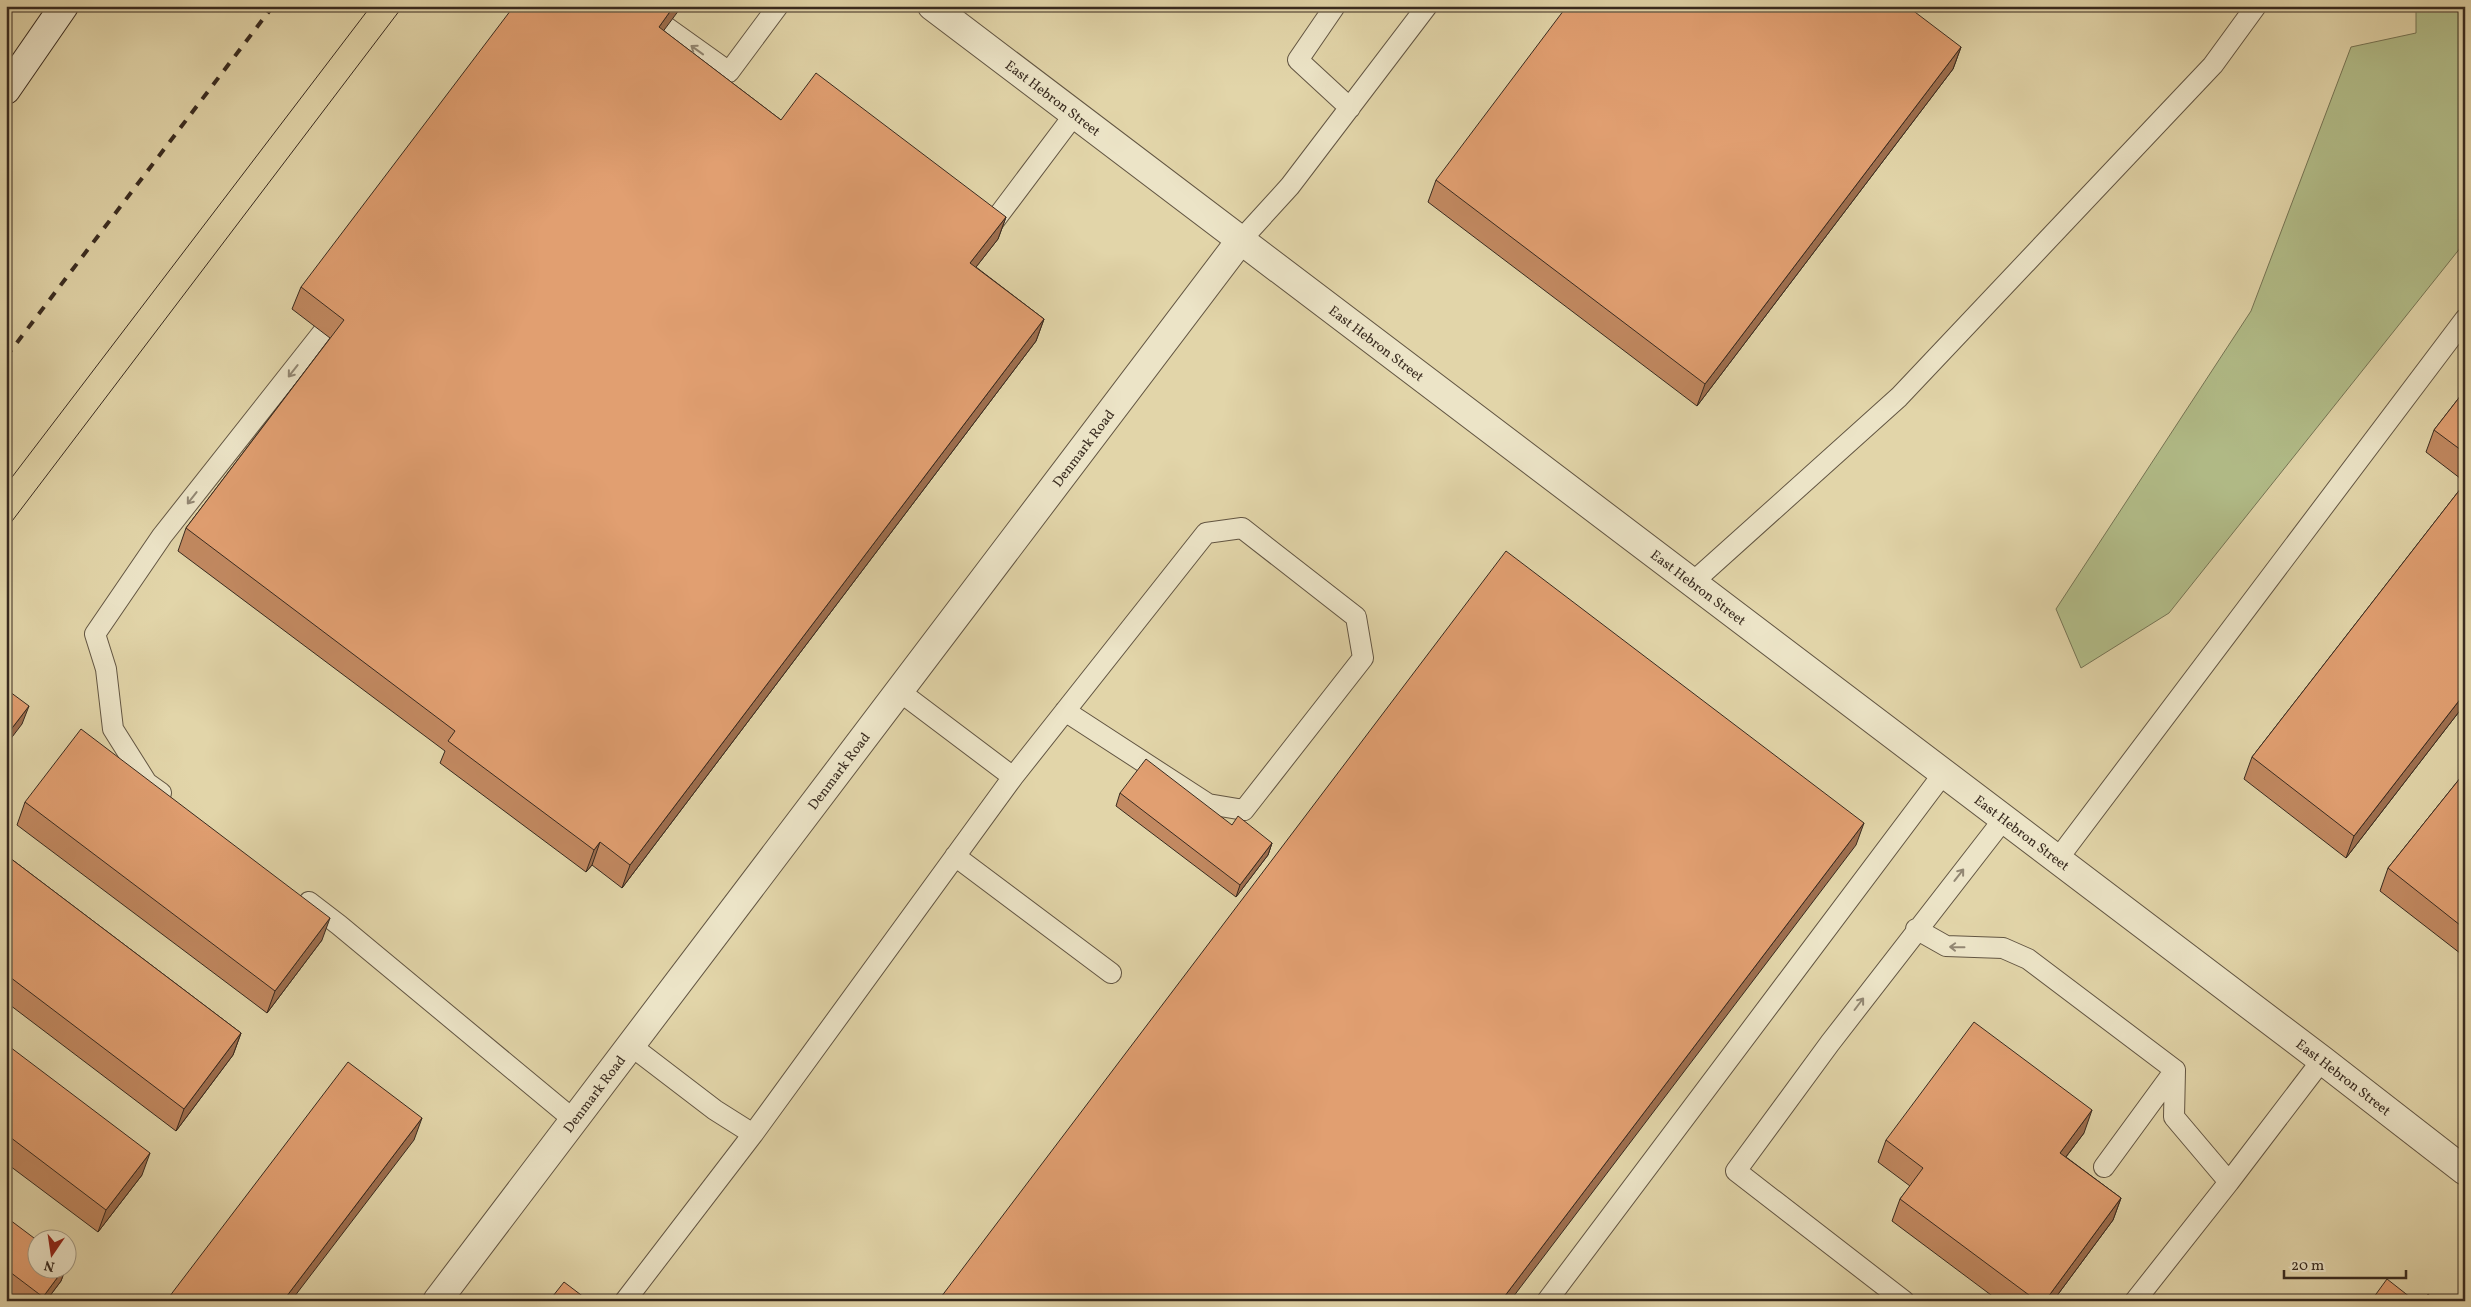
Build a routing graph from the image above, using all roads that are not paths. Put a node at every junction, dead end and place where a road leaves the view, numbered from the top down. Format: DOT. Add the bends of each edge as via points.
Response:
graph roads {
  1 [pos="64,6"];
  2 [pos="778,6"];
  3 [pos="932,6"];
  4 [pos="1335,6"];
  5 [pos="1427,6"];
  6 [pos="2256,6"];
  7 [pos="666,27"];
  8 [pos="6,90"];
  9 [pos="1350,108"];
  10 [pos="1074,114"];
  11 [pos="992,224"];
  12 [pos="1240,241"];
  13 [pos="2465,318"];
  14 [pos="323,332"];
  15 [pos="1692,584"];
  16 [pos="899,691"];
  17 [pos="1065,711"];
  18 [pos="1943,774"];
  19 [pos="1013,778"];
  20 [pos="179,806"];
  21 [pos="2003,820"];
  22 [pos="955,856"];
  23 [pos="2056,860"];
  24 [pos="291,889"];
  25 [pos="1916,929"];
  26 [pos="1111,973"];
  27 [pos="630,1045"];
  28 [pos="2322,1060"];
  29 [pos="2175,1070"];
  30 [pos="574,1120"];
  31 [pos="753,1134"];
  32 [pos="2461,1161"];
  33 [pos="2104,1167"];
  34 [pos="2229,1182"];
  35 [pos="437,1301"];
  36 [pos="624,1301"];
  37 [pos="1547,1301"];
  38 [pos="1904,1301"];
  39 [pos="2135,1301"];
  1 -- 8 [label="street"];
  2 -- 7 [label="lane, one-way" via="729,72"];
  3 -- 10 [label="street, East Hebron Street"];
  4 -- 9 [label="lane" via="1298,60"];
  5 -- 9 [label="lane"];
  6 -- 15 [label="lane" via="2213,65 1899,397"];
  9 -- 12 [label="lane" via="1290,186"];
  10 -- 11 [label="lane"];
  10 -- 12 [label="street, East Hebron Street"];
  12 -- 15 [label="street, East Hebron Street"];
  12 -- 16 [label="street, Denmark Road"];
  13 -- 23 [label="lane"];
  14 -- 20 [label="lane, one-way" via="162,536 95,634 106,669 113,729 147,783"];
  15 -- 18 [label="street, East Hebron Street"];
  16 -- 19 [label="lane"];
  16 -- 27 [label="street, Denmark Road"];
  17 -- 17 [label="lane" via="1206,533 1242,528 1356,617 1363,658 1244,810 1208,804"];
  17 -- 19 [label="lane"];
  18 -- 21 [label="street, East Hebron Street"];
  18 -- 37 [label="lane"];
  19 -- 22 [label="lane"];
  21 -- 23 [label="street, East Hebron Street"];
  25 -- 21 [label="lane, one-way"];
  22 -- 26 [label="lane"];
  22 -- 31 [label="lane"];
  23 -- 28 [label="street, East Hebron Street"];
  24 -- 30 [label="lane"];
  29 -- 25 [label="lane, one-way" via="2028,959 2003,948 1946,946"];
  38 -- 25 [label="lane, one-way" via="1736,1171"];
  27 -- 30 [label="street, Denmark Road"];
  27 -- 31 [label="lane" via="715,1110"];
  28 -- 32 [label="street, East Hebron Street"];
  28 -- 34 [label="lane"];
  29 -- 33 [label="lane"];
  29 -- 34 [label="lane" via="2174,1117"];
  30 -- 35 [label="street, Denmark Road"];
  31 -- 36 [label="lane"];
  34 -- 39 [label="lane"];
}
